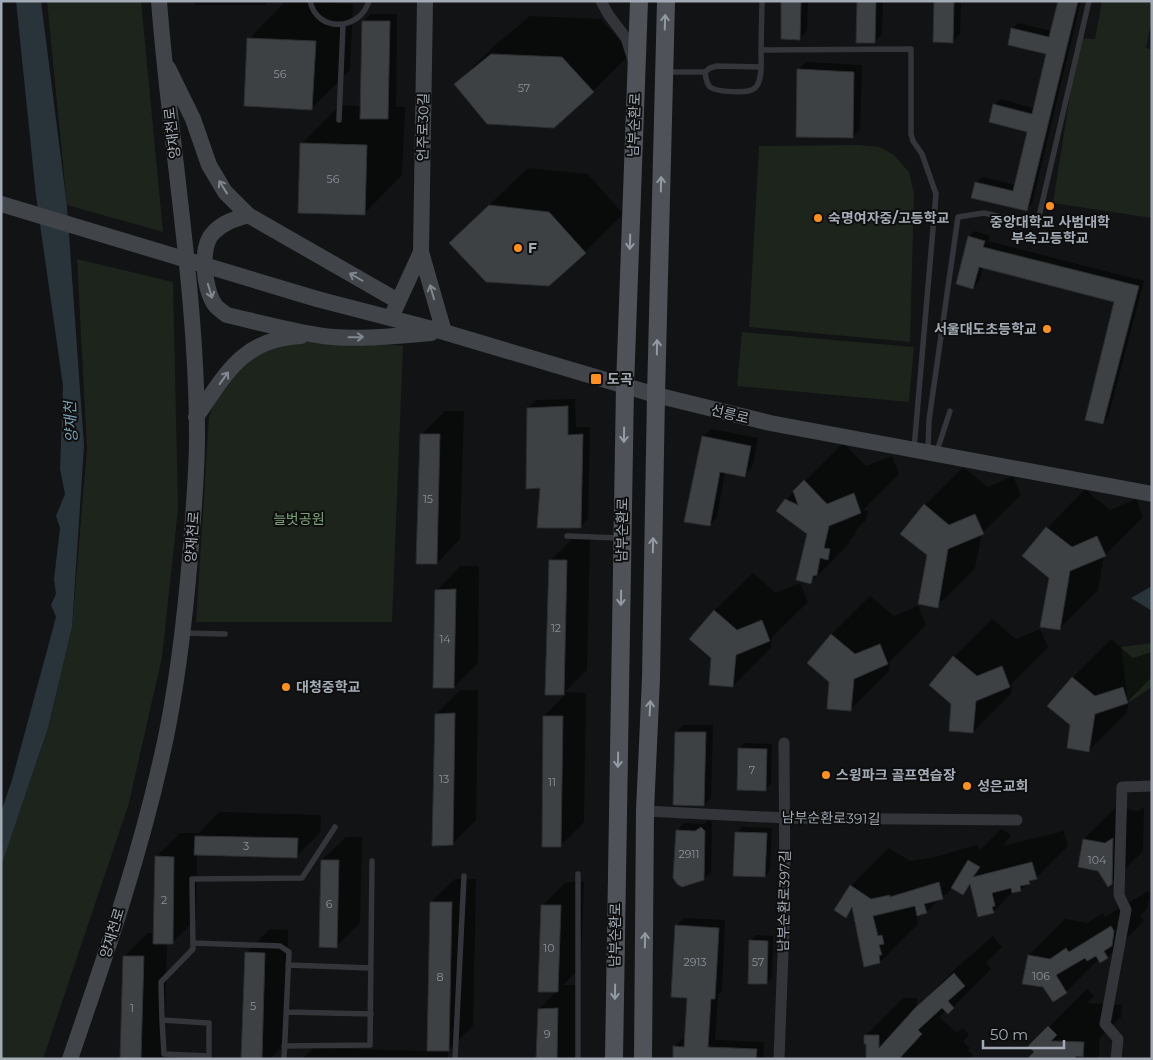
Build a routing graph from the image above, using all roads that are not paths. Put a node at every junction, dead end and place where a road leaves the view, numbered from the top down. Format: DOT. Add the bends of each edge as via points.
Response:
graph roads {
  1 [pos="159,1"];
  2 [pos="310,1"];
  3 [pos="368,1"];
  4 [pos="425,1"];
  5 [pos="601,1"];
  6 [pos="639,1"];
  7 [pos="666,1"];
  8 [pos="762,1"];
  9 [pos="1089,1"];
  10 [pos="344,25"];
  11 [pos="761,50"];
  12 [pos="163,56"];
  13 [pos="761,67"];
  14 [pos="636,72"];
  15 [pos="664,72"];
  16 [pos="705,72"];
  17 [pos="339,120"];
  18 [pos="1,204"];
  19 [pos="248,216"];
  20 [pos="421,252"];
  21 [pos="398,301"];
  22 [pos="392,319"];
  23 [pos="444,332"];
  24 [pos="317,335"];
  25 [pos="625,386"];
  26 [pos="656,395"];
  27 [pos="950,411"];
  28 [pos="196,418"];
  29 [pos="926,452"];
  30 [pos="1152,494"];
  31 [pos="567,536"];
  32 [pos="622,538"];
  33 [pos="184,633"];
  34 [pos="225,634"];
  35 [pos="784,743"];
  36 [pos="1152,786"];
  37 [pos="645,811"];
  38 [pos="786,818"];
  39 [pos="1017,820"];
  40 [pos="335,827"];
  41 [pos="372,861"];
  42 [pos="578,874"];
  43 [pos="464,876"];
  44 [pos="193,943"];
  45 [pos="288,965"];
  46 [pos="371,968"];
  47 [pos="287,1012"];
  48 [pos="371,1014"];
  49 [pos="162,1020"];
  50 [pos="284,1046"];
  51 [pos="164,1056"];
  52 [pos="209,1058"];
  53 [pos="70,1059"];
  54 [pos="284,1059"];
  55 [pos="456,1059"];
  56 [pos="578,1059"];
  57 [pos="614,1059"];
  58 [pos="643,1059"];
  59 [pos="779,1059"];
  60 [pos="1116,1059"];
  1 -- 12 [label="street, 양재천로"];
  2 -- 10 [label="lane" via="316,14 324,21"];
  3 -- 10 [label="lane" via="361,16"];
  4 -- 20 [label="street, 언주로30길"];
  5 -- 14 [label="street" via="626,38"];
  6 -- 14 [label="main road, 남부순환로"];
  15 -- 7 [label="main road, 남부순환로, one-way"];
  8 -- 11 [label="lane"];
  9 -- 29 [label="lane" via="1037,225 984,213 958,217"];
  10 -- 17 [label="lane"];
  11 -- 13 [label="lane"];
  11 -- 29 [label="lane" via="911,49 912,141 922,154 936,194"];
  19 -- 12 [label="street, one-way" via="225,192 210,165 193,119"];
  12 -- 28 [label="street, 양재천로" via="186,258"];
  13 -- 16 [label="lane" via="717,66"];
  13 -- 16 [label="lane" via="756,88 749,91 717,91 707,82"];
  14 -- 25 [label="main road, 남부순환로, one-way"];
  15 -- 16 [label="lane"];
  26 -- 15 [label="main road, 남부순환로, one-way"];
  18 -- 22 [label="street, 선릉로, bridge" via="317,300"];
  21 -- 19 [label="street, one-way"];
  19 -- 24 [label="street, one-way" via="227,221 212,233 204,250 209,292 216,306 227,315"];
  20 -- 21 [label="street"];
  23 -- 20 [label="street, one-way"];
  21 -- 22 [label="street"];
  22 -- 23 [label="street, 선릉로"];
  24 -- 23 [label="street, one-way" via="396,336"];
  23 -- 25 [label="street, 선릉로"];
  28 -- 24 [label="street, one-way" via="236,362 254,348 276,340"];
  25 -- 26 [label="street, 선릉로"];
  25 -- 32 [label="main road, 남부순환로, one-way"];
  26 -- 29 [label="street, 선릉로" via="770,423"];
  37 -- 26 [label="main road, 남부순환로, one-way"];
  27 -- 29 [label="lane"];
  28 -- 33 [label="street, 양재천로" via="194,503"];
  29 -- 30 [label="street, 선릉로"];
  31 -- 32 [label="lane"];
  32 -- 57 [label="main road, 남부순환로, one-way"];
  33 -- 34 [label="lane"];
  33 -- 53 [label="street, 양재천로" via="146,818 109,947"];
  35 -- 38 [label="street, 남부순환로397길"];
  36 -- 60 [label="street" via="1122,787 1119,895 1126,910 1105,1024 1118,1039"];
  37 -- 38 [label="street, 남부순환로391길"];
  58 -- 37 [label="main road, 남부순환로, one-way"];
  38 -- 39 [label="street, 남부순환로391길"];
  38 -- 59 [label="street, 남부순환로397길"];
  40 -- 44 [label="lane" via="302,878 192,879"];
  41 -- 46 [label="lane"];
  42 -- 56 [label="lane"];
  43 -- 55 [label="lane"];
  44 -- 45 [label="lane" via="280,946 289,952"];
  44 -- 49 [label="lane" via="192,950 161,982"];
  45 -- 46 [label="lane"];
  45 -- 47 [label="lane"];
  46 -- 48 [label="lane"];
  47 -- 48 [label="lane"];
  47 -- 50 [label="lane"];
  48 -- 50 [label="lane" via="370,1045"];
  49 -- 51 [label="lane"];
  49 -- 52 [label="lane" via="209,1023"];
  50 -- 54 [label="lane"];
  51 -- 52 [label="lane"];
}
